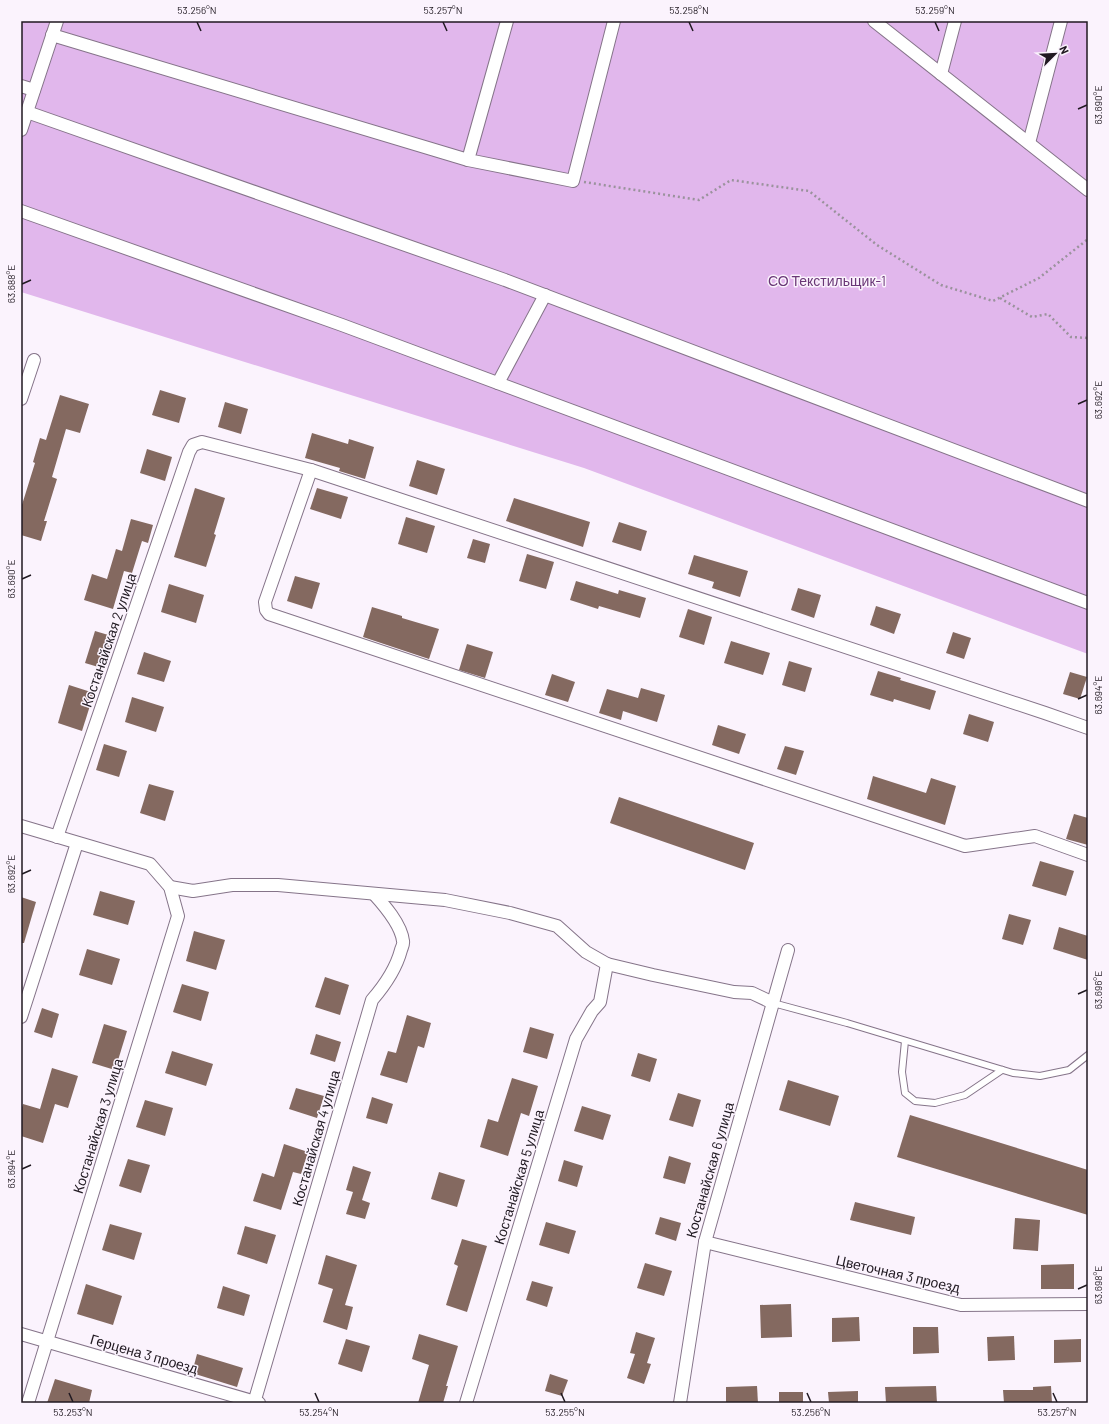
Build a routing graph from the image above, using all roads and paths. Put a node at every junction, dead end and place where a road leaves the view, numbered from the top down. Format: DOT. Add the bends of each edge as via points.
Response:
graph roads {
  1 [pos="57,21"];
  2 [pos="507,21"];
  3 [pos="614,21"];
  4 [pos="874,21"];
  5 [pos="956,21"];
  6 [pos="1061,21"];
  7 [pos="52,35"];
  8 [pos="941,74"];
  9 [pos="21,86"];
  10 [pos="34,90"];
  11 [pos="27,112"];
  12 [pos="21,130"];
  13 [pos="1028,143"];
  14 [pos="468,160"];
  15 [pos="573,181"];
  16 [pos="1088,190"];
  17 [pos="21,211"];
  18 [pos="1088,239"];
  19 [pos="545,295"];
  20 [pos="1000,298"];
  21 [pos="1088,338"];
  22 [pos="34,360"];
  23 [pos="498,383"];
  24 [pos="21,399"];
  25 [pos="311,470"];
  26 [pos="1088,501"];
  27 [pos="1088,603"];
  28 [pos="1088,728"];
  29 [pos="21,826"];
  30 [pos="57,837"];
  31 [pos="77,842"];
  32 [pos="1088,855"];
  33 [pos="170,887"];
  34 [pos="374,894"];
  35 [pos="788,950"];
  36 [pos="607,964"];
  37 [pos="773,1003"];
  38 [pos="21,1017"];
  39 [pos="905,1041"];
  40 [pos="1088,1055"];
  41 [pos="1002,1070"];
  42 [pos="705,1242"];
  43 [pos="1088,1304"];
  44 [pos="21,1334"];
  45 [pos="47,1341"];
  46 [pos="28,1403"];
  47 [pos="255,1403"];
  48 [pos="466,1403"];
  49 [pos="680,1403"];
  1 -- 7 [label="street"];
  2 -- 14 [label="street"];
  3 -- 15 [label="street"];
  4 -- 8 [label="street"];
  5 -- 8 [label="street"];
  6 -- 13 [label="street"];
  7 -- 10 [label="street"];
  7 -- 14 [label="street"];
  8 -- 13 [label="street"];
  9 -- 10 [label="street"];
  10 -- 11 [label="street"];
  11 -- 12 [label="street"];
  11 -- 19 [label="street"];
  13 -- 16 [label="street"];
  14 -- 15 [label="street"];
  15 -- 20 [label="path" via="699,200 731,180 808,191 877,245 941,285 993,301"];
  17 -- 23 [label="street"];
  18 -- 20 [label="path" via="1039,278"];
  19 -- 23 [label="street"];
  19 -- 26 [label="street"];
  20 -- 21 [label="path" via="1032,317 1048,314 1071,337"];
  22 -- 24 [label="street"];
  23 -- 27 [label="street"];
  25 -- 28 [label="street"];
  25 -- 30 [label="street, Костанайская 2 улица" via="202,442 193,445"];
  25 -- 32 [label="street" via="265,602 269,614 965,846 1035,836"];
  29 -- 30 [label="street"];
  30 -- 31 [label="street"];
  31 -- 33 [label="street, Костанайская 3 улица" via="150,864"];
  31 -- 38 [label="street"];
  33 -- 34 [label="street" via="193,891 232,885 278,885"];
  33 -- 45 [label="street, Костанайская 3 улица" via="178,916"];
  34 -- 36 [label="street" via="445,900 510,913 557,926 586,952"];
  34 -- 47 [label="street, Костанайская 4 улица" via="396,923 403,941 398,963 372,1000"];
  35 -- 37 [label="street, Костанайская 6 улица"];
  36 -- 37 [label="street" via="734,992 752,993"];
  36 -- 48 [label="street, Костанайская 5 улица" via="600,1002 576,1040"];
  37 -- 39 [label="lane"];
  37 -- 42 [label="street, Костанайская 6 улица"];
  39 -- 41 [label="lane"];
  39 -- 41 [label="lane" via="902,1072 906,1093 915,1101 935,1103 965,1095"];
  40 -- 41 [label="lane" via="1069,1070 1040,1076"];
  42 -- 43 [label="street, Цветочная 3 проезд" via="961,1305"];
  42 -- 49 [label="street, Костанайская 6 улица"];
  44 -- 45 [label="street, Герцена 3 проезд"];
  45 -- 46 [label="street, Костанайская 3 улица"];
  45 -- 47 [label="street, Герцена 3 проезд"];
}
